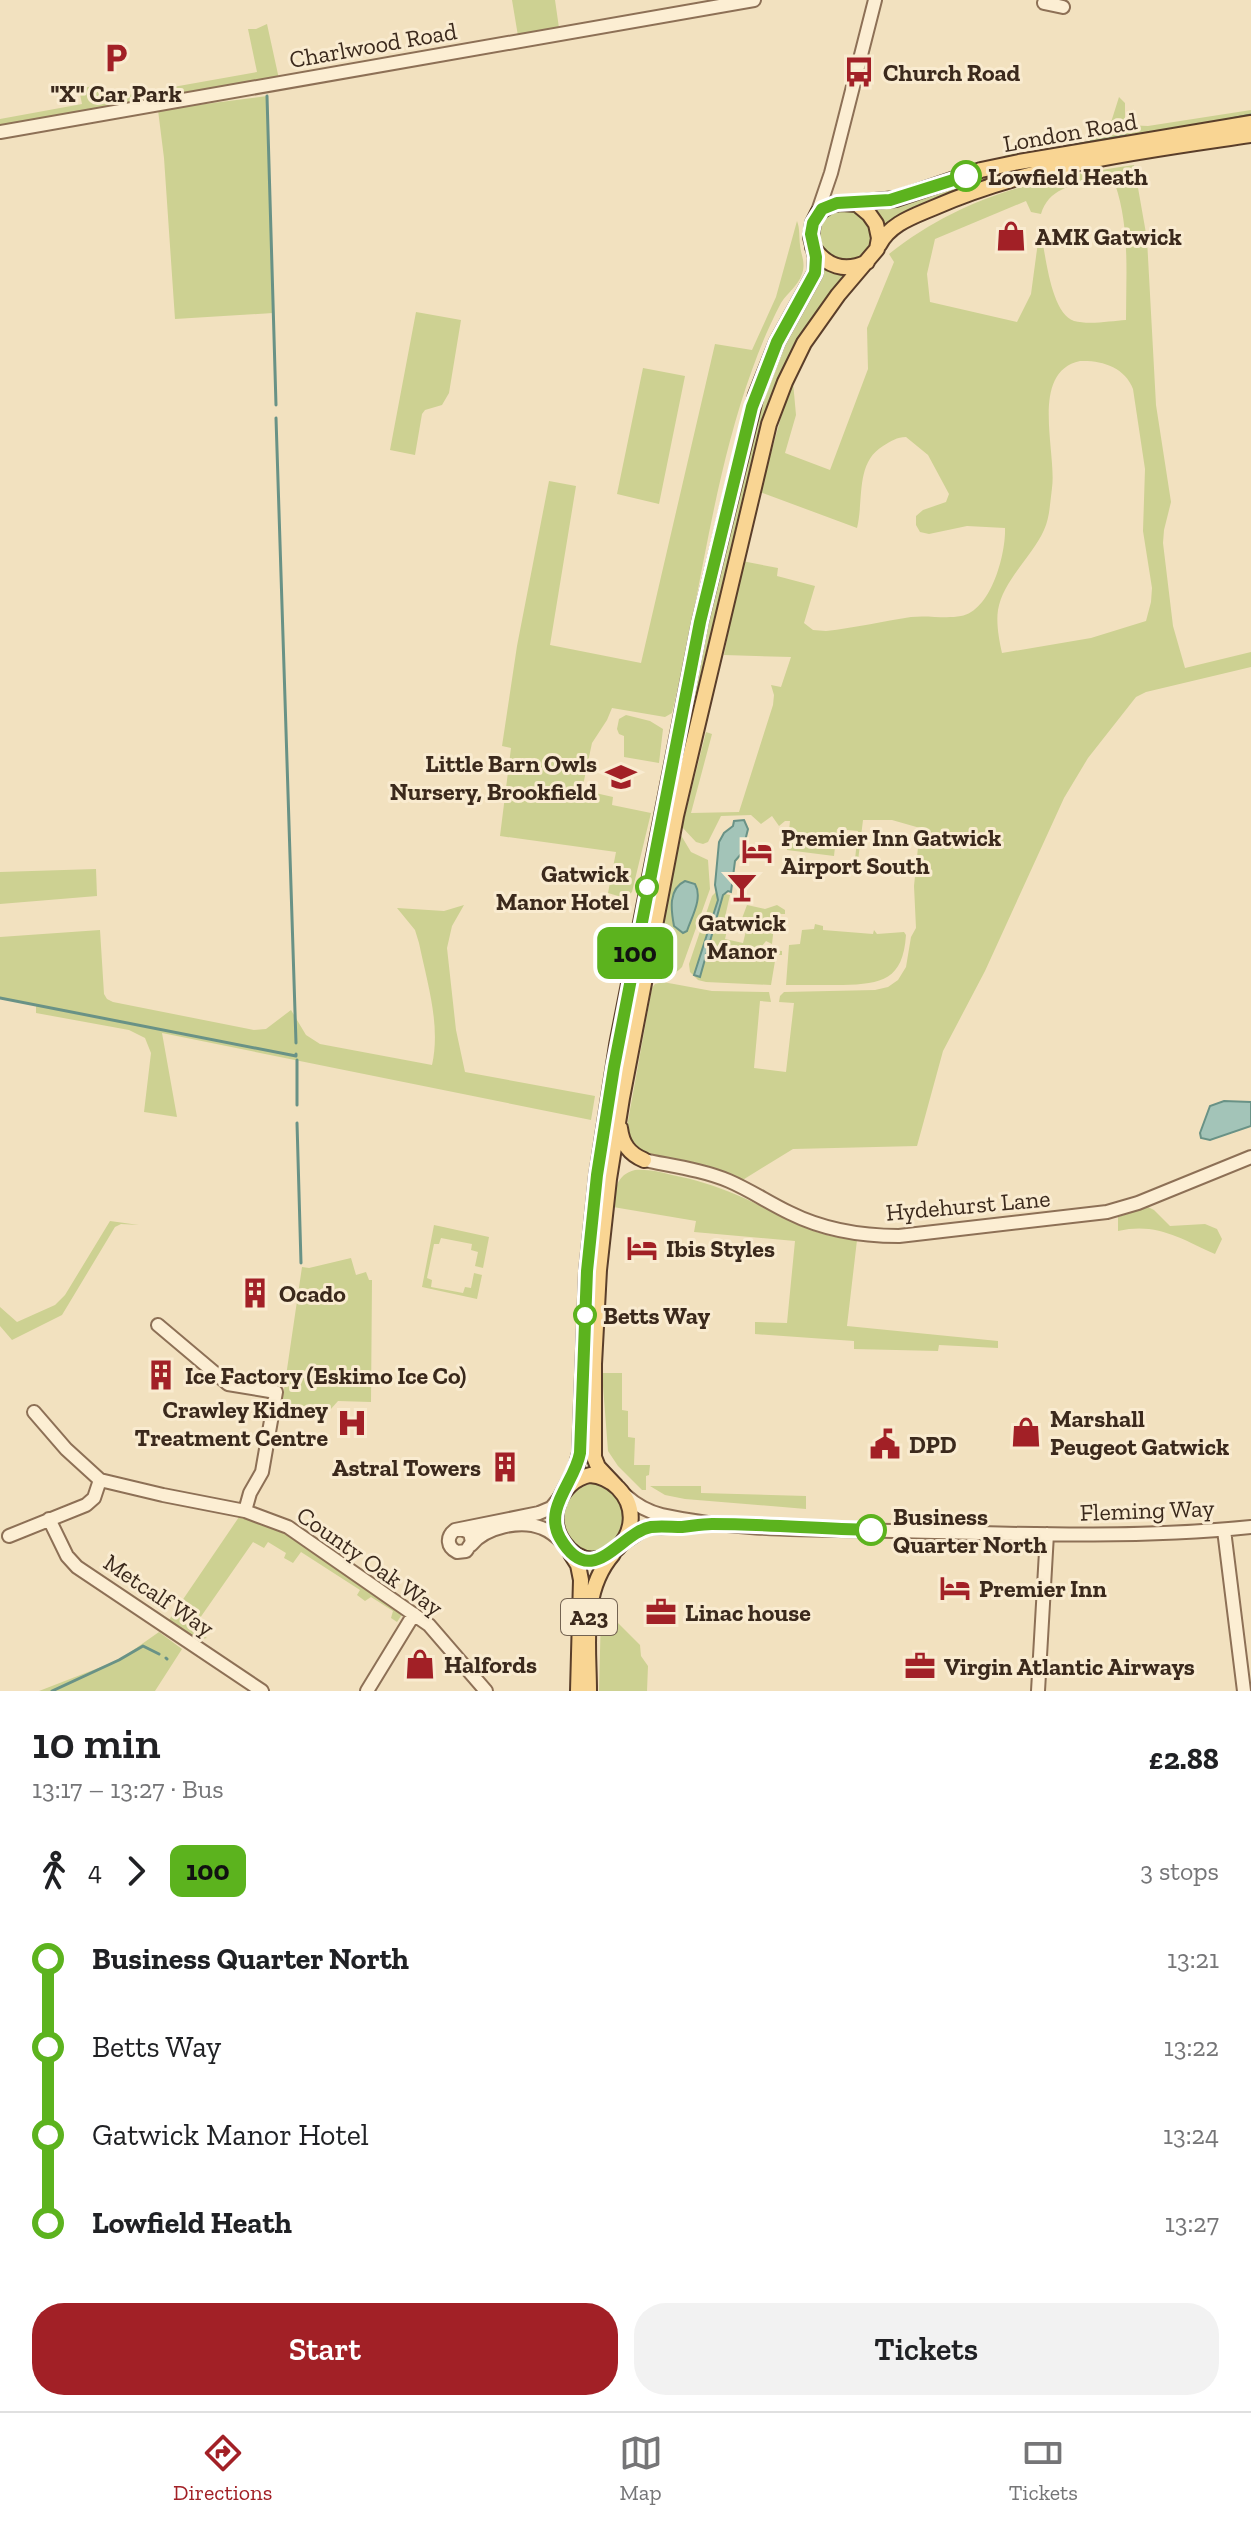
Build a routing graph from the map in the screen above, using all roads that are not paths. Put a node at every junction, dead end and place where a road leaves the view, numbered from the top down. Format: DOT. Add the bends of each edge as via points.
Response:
graph roads {
  1 [pos="754,0"];
  2 [pos="875,0"];
  3 [pos="1044,2"];
  4 [pos="1063,7"];
  5 [pos="1040,17"];
  6 [pos="1251,123"];
  7 [pos="0,132"];
  8 [pos="1251,135"];
  9 [pos="831,173"];
  10 [pos="852,203"];
  11 [pos="816,218"];
  12 [pos="813,246"];
  13 [pos="877,249"];
  14 [pos="867,262"];
  15 [pos="622,1098"];
  16 [pos="1251,1157"];
  17 [pos="644,1160"];
  18 [pos="609,1179"];
  19 [pos="158,1325"];
  20 [pos="37,1416"];
  21 [pos="100,1480"];
  22 [pos="618,1489"];
  23 [pos="562,1495"];
  24 [pos="245,1511"];
  25 [pos="49,1519"];
  26 [pos="709,1524"];
  27 [pos="1251,1527"];
  28 [pos="462,1529"];
  29 [pos="1224,1530"];
  30 [pos="1043,1534"];
  31 [pos="9,1536"];
  32 [pos="471,1545"];
  33 [pos="565,1545"];
  34 [pos="617,1549"];
  35 [pos="414,1614"];
  36 [pos="484,1687"];
  37 [pos="262,1691"];
  38 [pos="367,1691"];
  39 [pos="494,1691"];
  40 [pos="578,1691"];
  41 [pos="589,1691"];
  42 [pos="1038,1691"];
  43 [pos="1244,1691"];
  1 -- 7 [label="street, Charlwood Road"];
  2 -- 9 [label="street"];
  3 -- 4 [label="street"];
  3 -- 5 [label="street"];
  6 -- 10 [label="main road, London Road" via="1019,162 896,199"];
  8 -- 13 [label="main road, London Road" via="1009,179 905,220"];
  9 -- 10 [label="street" via="833,189"];
  9 -- 11 [label="street"];
  10 -- 11 [label="main road" via="830,205"];
  10 -- 13 [label="main road" via="876,224"];
  11 -- 12 [label="main road"];
  12 -- 14 [label="main road" via="837,267"];
  12 -- 23 [label="main road" via="814,277 777,342 749,420 700,622 617,1045 587,1271 580,1453"];
  13 -- 14 [label="main road"];
  14 -- 15 [label="main road" via="804,343 764,440 676,816"];
  15 -- 17 [label="main road" via="622,1140"];
  15 -- 18 [label="main road"];
  16 -- 17 [label="street, Hydehurst Lane" via="1107,1212 899,1236 828,1228 729,1181"];
  17 -- 18 [label="main road" via="622,1163"];
  18 -- 22 [label="main road" via="595,1329 593,1445 596,1464"];
  19 -- 24 [label="street" via="228,1384 277,1385 262,1472"];
  20 -- 21 [label="street, County Oak Way"];
  21 -- 24 [label="street, County Oak Way"];
  21 -- 25 [label="street" via="88,1503"];
  22 -- 23 [label="main road" via="602,1477 586,1476"];
  22 -- 26 [label="street, Fleming Way" via="653,1513"];
  22 -- 34 [label="main road" via="631,1518"];
  23 -- 28 [label="street" via="541,1512"];
  23 -- 33 [label="main road" via="555,1520"];
  24 -- 35 [label="street, County Oak Way" via="288,1527"];
  25 -- 31 [label="street"];
  25 -- 37 [label="street, Metcalf Way" via="77,1567"];
  26 -- 30 [label="street, Fleming Way"];
  26 -- 34 [label="street, Fleming Way" via="646,1528"];
  27 -- 29 [label="street, Fleming Way"];
  28 -- 32 [label="street" via="471,1536"];
  28 -- 32 [label="street" via="451,1533 449,1545 462,1552"];
  29 -- 30 [label="street, Fleming Way" via="1145,1536"];
  29 -- 43 [label="street"];
  30 -- 42 [label="street" via="1037,1586"];
  32 -- 33 [label="street" via="489,1531 525,1525 546,1529"];
  33 -- 34 [label="main road" via="589,1560"];
  33 -- 40 [label="main road, A23" via="581,1580"];
  34 -- 41 [label="main road, A23" via="596,1578 590,1600"];
  35 -- 36 [label="street, County Oak Way" via="436,1631"];
  35 -- 38 [label="street"];
  36 -- 39 [label="street, County Oak Way"];
}
